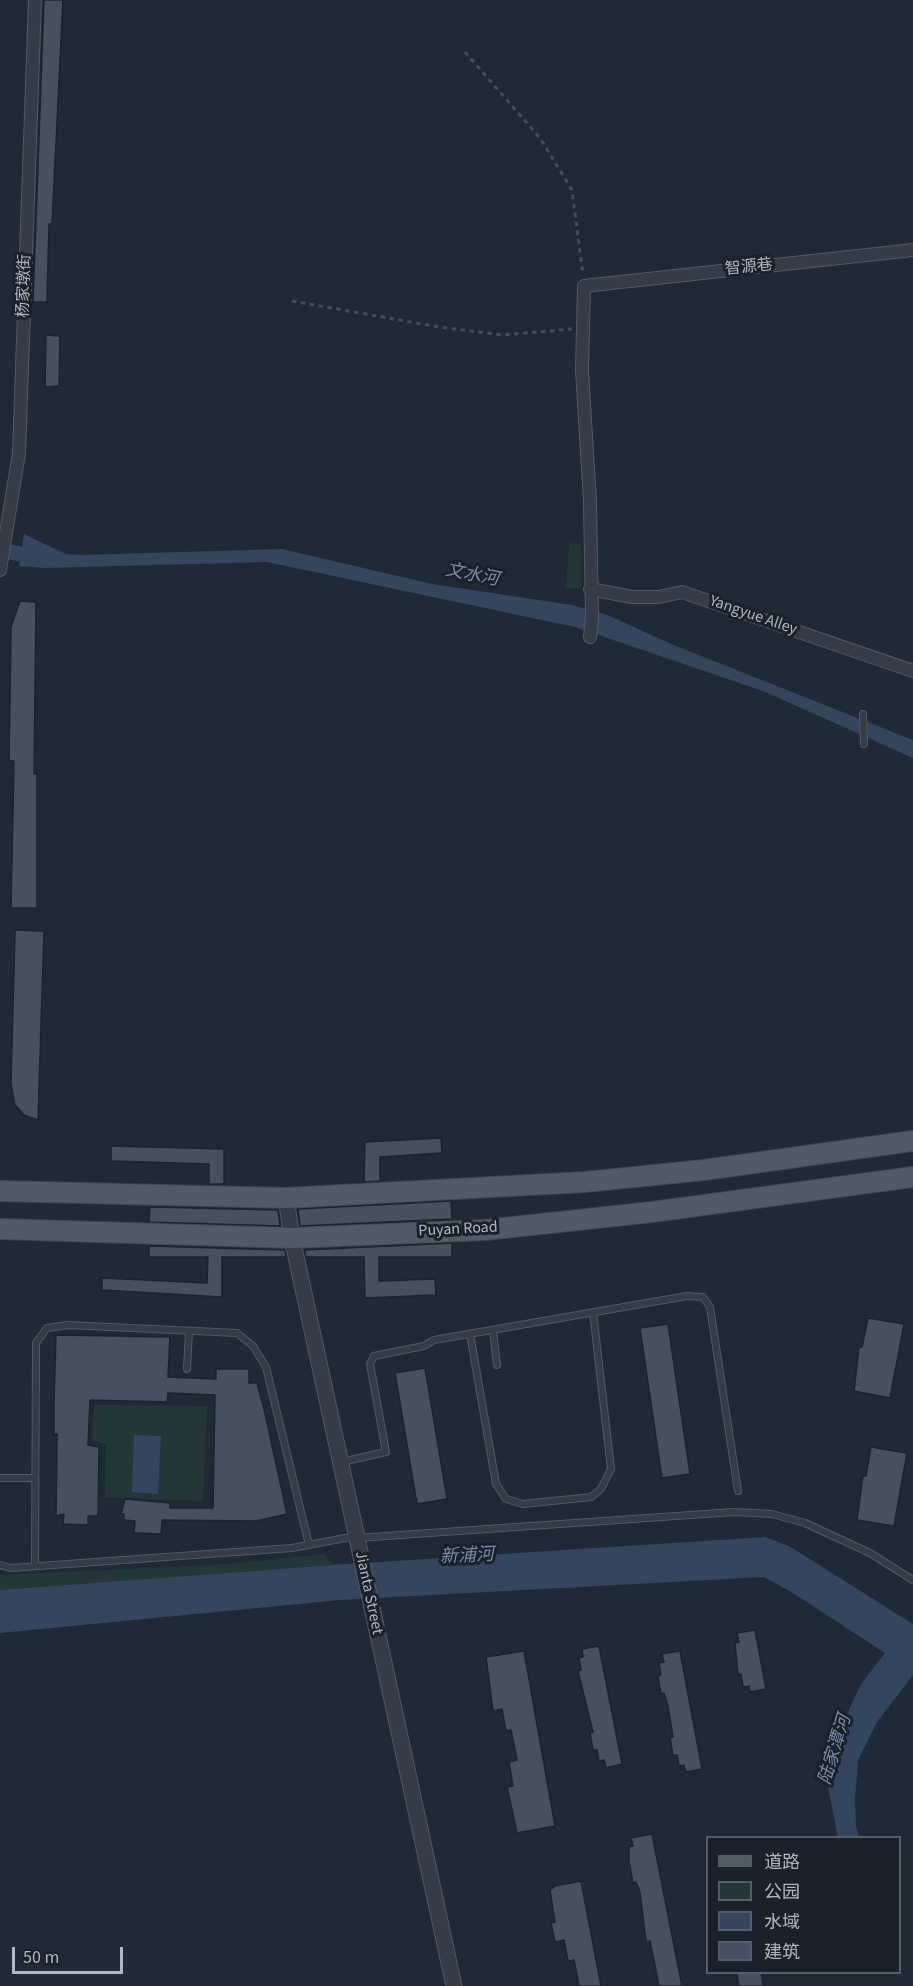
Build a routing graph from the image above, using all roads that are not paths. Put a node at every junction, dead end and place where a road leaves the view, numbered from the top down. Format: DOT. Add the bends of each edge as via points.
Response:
graph roads {
  1 [pos="35,0"];
  2 [pos="913,250"];
  3 [pos="0,570"];
  4 [pos="590,589"];
  5 [pos="590,637"];
  6 [pos="913,670"];
  7 [pos="863,714"];
  8 [pos="864,744"];
  9 [pos="913,1141"];
  10 [pos="913,1177"];
  11 [pos="0,1191"];
  12 [pos="286,1198"];
  13 [pos="0,1229"];
  14 [pos="292,1238"];
  15 [pos="593,1312"];
  16 [pos="189,1330"];
  17 [pos="493,1330"];
  18 [pos="470,1334"];
  19 [pos="497,1365"];
  20 [pos="187,1369"];
  21 [pos="340,1462"];
  22 [pos="0,1478"];
  23 [pos="35,1478"];
  24 [pos="738,1491"];
  25 [pos="356,1537"];
  26 [pos="309,1545"];
  27 [pos="0,1565"];
  28 [pos="35,1566"];
  29 [pos="913,1580"];
  30 [pos="454,1986"];
  1 -- 3 [label="street, 杨家墩街" via="19,453"];
  2 -- 4 [label="street, 智源巷" via="584,286 582,370 589,473"];
  4 -- 5 [label="street"];
  4 -- 6 [label="street, Yangyue Alley" via="632,597 682,592"];
  7 -- 8 [label="lane"];
  9 -- 12 [label="main road" via="585,1182"];
  10 -- 14 [label="main road, Puyan Road" via="485,1230"];
  11 -- 12 [label="main road"];
  12 -- 14 [label="street, Jianta Street"];
  13 -- 14 [label="main road, Puyan Road"];
  14 -- 21 [label="street, Jianta Street"];
  15 -- 17 [label="lane"];
  15 -- 18 [label="lane" via="611,1469 601,1489 591,1497 523,1504 506,1499 495,1484"];
  15 -- 24 [label="lane" via="687,1296 703,1297 710,1307"];
  16 -- 20 [label="lane"];
  16 -- 23 [label="lane" via="68,1325 47,1328 36,1343"];
  16 -- 26 [label="lane" via="237,1333 253,1346 266,1367"];
  17 -- 18 [label="lane"];
  17 -- 19 [label="lane"];
  18 -- 21 [label="lane" via="375,1356 370,1364 386,1452"];
  21 -- 25 [label="street, Jianta Street"];
  22 -- 23 [label="lane"];
  23 -- 28 [label="lane"];
  25 -- 26 [label="lane"];
  25 -- 29 [label="lane" via="734,1512 772,1514 805,1523 842,1540"];
  25 -- 30 [label="street, Jianta Street"];
  26 -- 28 [label="lane"];
  27 -- 28 [label="lane"];
}
